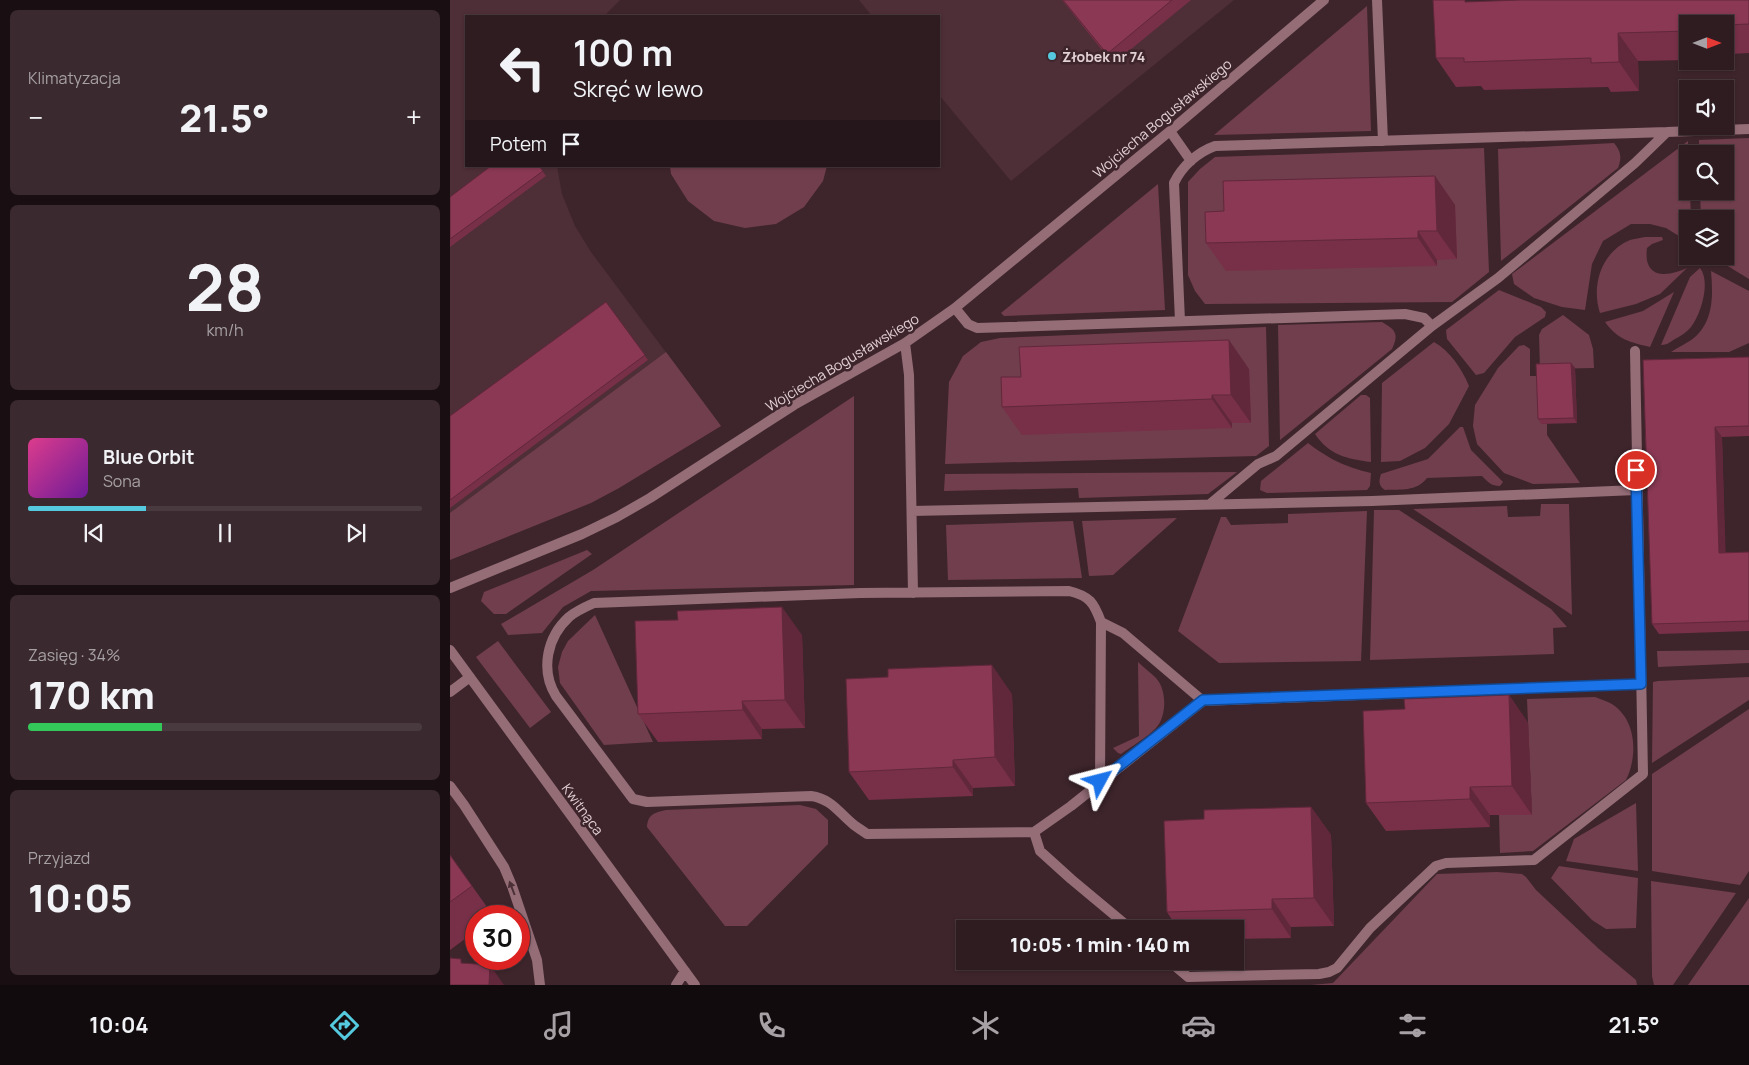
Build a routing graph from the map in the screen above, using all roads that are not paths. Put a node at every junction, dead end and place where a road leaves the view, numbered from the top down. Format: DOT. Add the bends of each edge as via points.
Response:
graph roads {
  1 [pos="1324,0"];
  2 [pos="1377,0"];
  3 [pos="1749,129"];
  4 [pos="1170,132"];
  5 [pos="1667,132"];
  6 [pos="1383,141"];
  7 [pos="1191,161"];
  8 [pos="955,308"];
  9 [pos="1180,321"];
  10 [pos="1432,326"];
  11 [pos="905,343"];
  12 [pos="1635,350"];
  13 [pos="1636,490"];
  14 [pos="1209,504"];
  15 [pos="912,511"];
  16 [pos="450,588"];
  17 [pos="913,593"];
  18 [pos="1101,622"];
  19 [pos="450,650"];
  20 [pos="470,677"];
  21 [pos="1641,684"];
  22 [pos="450,692"];
  23 [pos="1203,700"];
  24 [pos="1100,781"];
  25 [pos="450,786"];
  26 [pos="1034,832"];
  27 [pos="1120,920"];
  28 [pos="1180,970"];
  29 [pos="685,971"];
  30 [pos="540,985"];
  31 [pos="676,985"];
  32 [pos="695,985"];
  1 -- 4 [label="street, Wojciecha Bogusławskiego"];
  2 -- 6 [label="street"];
  3 -- 5 [label="street"];
  4 -- 7 [label="street"];
  4 -- 8 [label="street, Wojciecha Bogusławskiego"];
  5 -- 6 [label="street"];
  5 -- 10 [label="street" via="1635,163 1498,278"];
  6 -- 7 [label="street" via="1215,146"];
  7 -- 9 [label="street" via="1179,171 1174,182"];
  8 -- 9 [label="street" via="968,324 977,328"];
  8 -- 11 [label="street, Wojciecha Bogusławskiego"];
  9 -- 10 [label="street" via="1406,314 1424,318"];
  10 -- 14 [label="street" via="1276,456 1258,464"];
  11 -- 15 [label="street" via="909,375"];
  11 -- 16 [label="street, Wojciecha Bogusławskiego" via="794,405 617,517"];
  12 -- 13 [label="street"];
  13 -- 14 [label="street"];
  13 -- 21 [label="street"];
  14 -- 15 [label="street"];
  15 -- 17 [label="street"];
  17 -- 18 [label="street" via="1069,591 1094,604"];
  17 -- 26 [label="street" via="594,603 571,616 555,634 547,663 550,684 559,702 633,799 647,802 811,796 822,798 867,834"];
  18 -- 23 [label="street" via="1122,633"];
  18 -- 24 [label="street"];
  19 -- 20 [label="street, Kwitnąca"];
  20 -- 22 [label="street"];
  20 -- 29 [label="street, Kwitnąca"];
  21 -- 23 [label="street"];
  21 -- 28 [label="street" via="1642,774 1534,860 1436,866 1370,928 1337,968 1329,972 1188,977"];
  23 -- 24 [label="street"];
  24 -- 26 [label="street"];
  30 -- 25 [label="street, one-way" via="537,960 504,867"];
  26 -- 27 [label="street" via="1040,851"];
  29 -- 31 [label="street"];
  29 -- 32 [label="street, Kwitnąca"];
}
